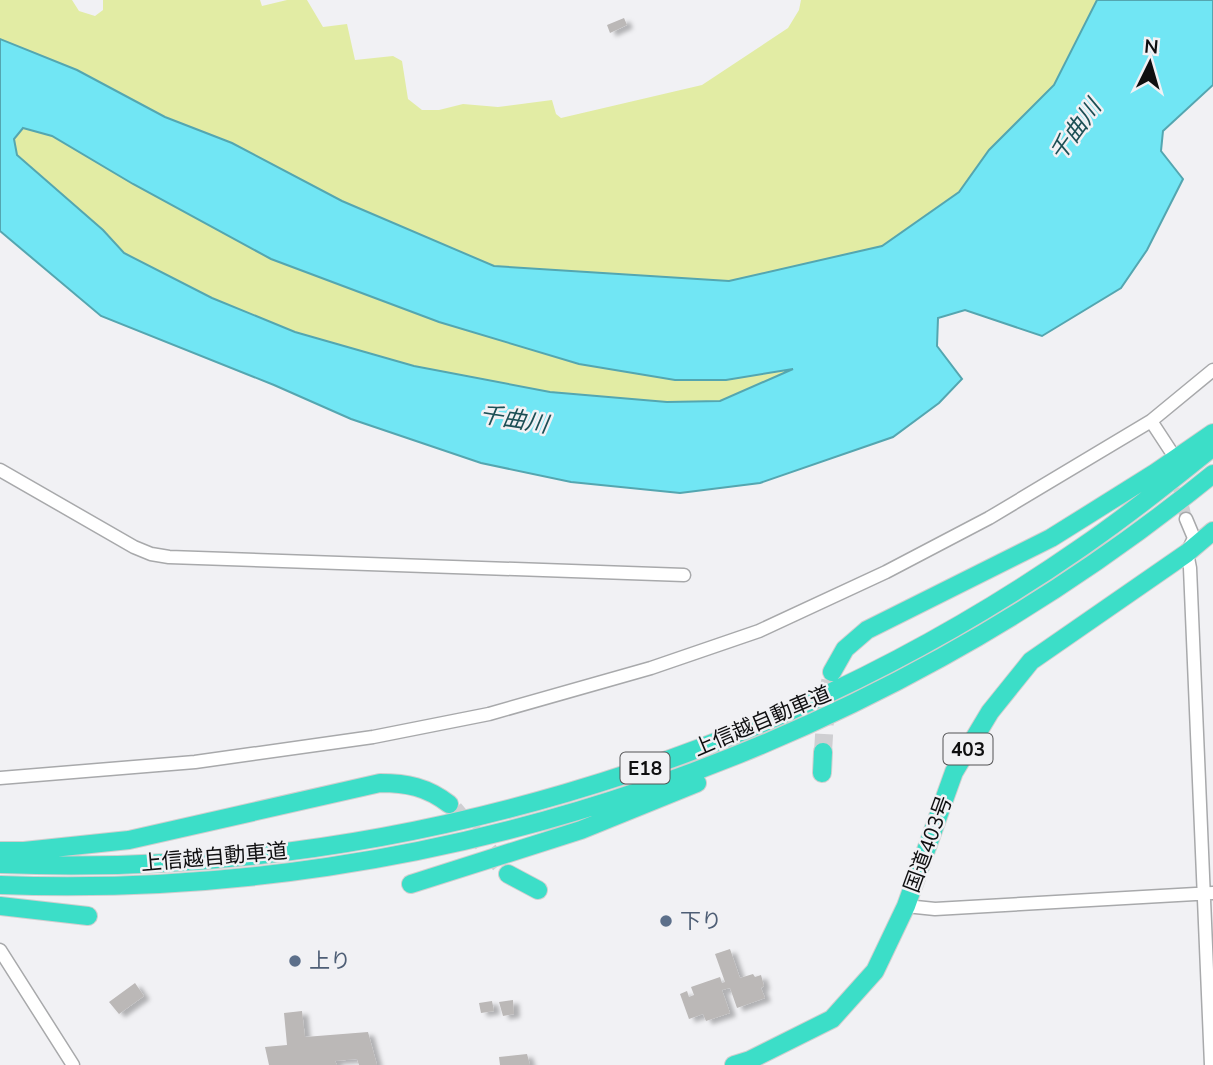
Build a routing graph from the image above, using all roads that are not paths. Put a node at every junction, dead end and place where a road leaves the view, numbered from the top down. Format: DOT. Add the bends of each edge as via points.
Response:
graph roads {
  1 [pos="1213,370"];
  2 [pos="1199,383"];
  3 [pos="1213,388"];
  4 [pos="1151,421"];
  5 [pos="1213,433"];
  6 [pos="1213,447"];
  7 [pos="1171,450"];
  8 [pos="0,470"];
  9 [pos="1213,474"];
  10 [pos="1185,519"];
  11 [pos="1213,531"];
  12 [pos="1187,553"];
  13 [pos="684,575"];
  14 [pos="832,673"];
  15 [pos="867,699"];
  16 [pos="823,752"];
  17 [pos="822,773"];
  18 [pos="0,778"];
  19 [pos="449,804"];
  20 [pos="0,851"];
  21 [pos="0,864"];
  22 [pos="508,874"];
  23 [pos="0,884"];
  24 [pos="411,884"];
  25 [pos="538,890"];
  26 [pos="1209,893"];
  27 [pos="0,906"];
  28 [pos="906,906"];
  29 [pos="88,916"];
  30 [pos="1,953"];
  31 [pos="73,1065"];
  32 [pos="734,1065"];
  33 [pos="1211,1065"];
  1 -- 2 [label="street"];
  2 -- 3 [label="street"];
  2 -- 4 [label="street"];
  4 -- 7 [label="street"];
  4 -- 18 [label="street" via="989,518 886,572 760,631 652,668 489,714 373,737 229,758"];
  5 -- 14 [label="highway" via="1051,538 867,630 845,649"];
  6 -- 21 [label="highway, 上信越自動車道 / E18" via="1080,549 946,632 784,713 656,764 493,812 308,848 173,862"];
  8 -- 13 [label="street" via="134,547 169,557"];
  9 -- 15 [label="highway, 上信越自動車道 / E18" via="1037,602"];
  10 -- 12 [label="street" via="1194,538"];
  11 -- 12 [label="highway, 国道403号 / 403"];
  12 -- 26 [label="street"];
  12 -- 28 [label="highway, 国道403号 / 403" via="1031,661 998,701 954,772"];
  15 -- 23 [label="highway, 上信越自動車道 / E18" via="672,780 559,817 439,847 230,879 109,886"];
  15 -- 24 [label="highway" via="779,746 646,805"];
  16 -- 17 [label="highway"];
  19 -- 20 [label="highway" via="425,789 380,783 129,840"];
  22 -- 25 [label="highway"];
  26 -- 28 [label="street" via="948,908"];
  26 -- 33 [label="street"];
  27 -- 29 [label="highway"];
  28 -- 32 [label="highway, 国道403号 / 403" via="875,971 832,1019"];
  30 -- 31 [label="street"];
}
